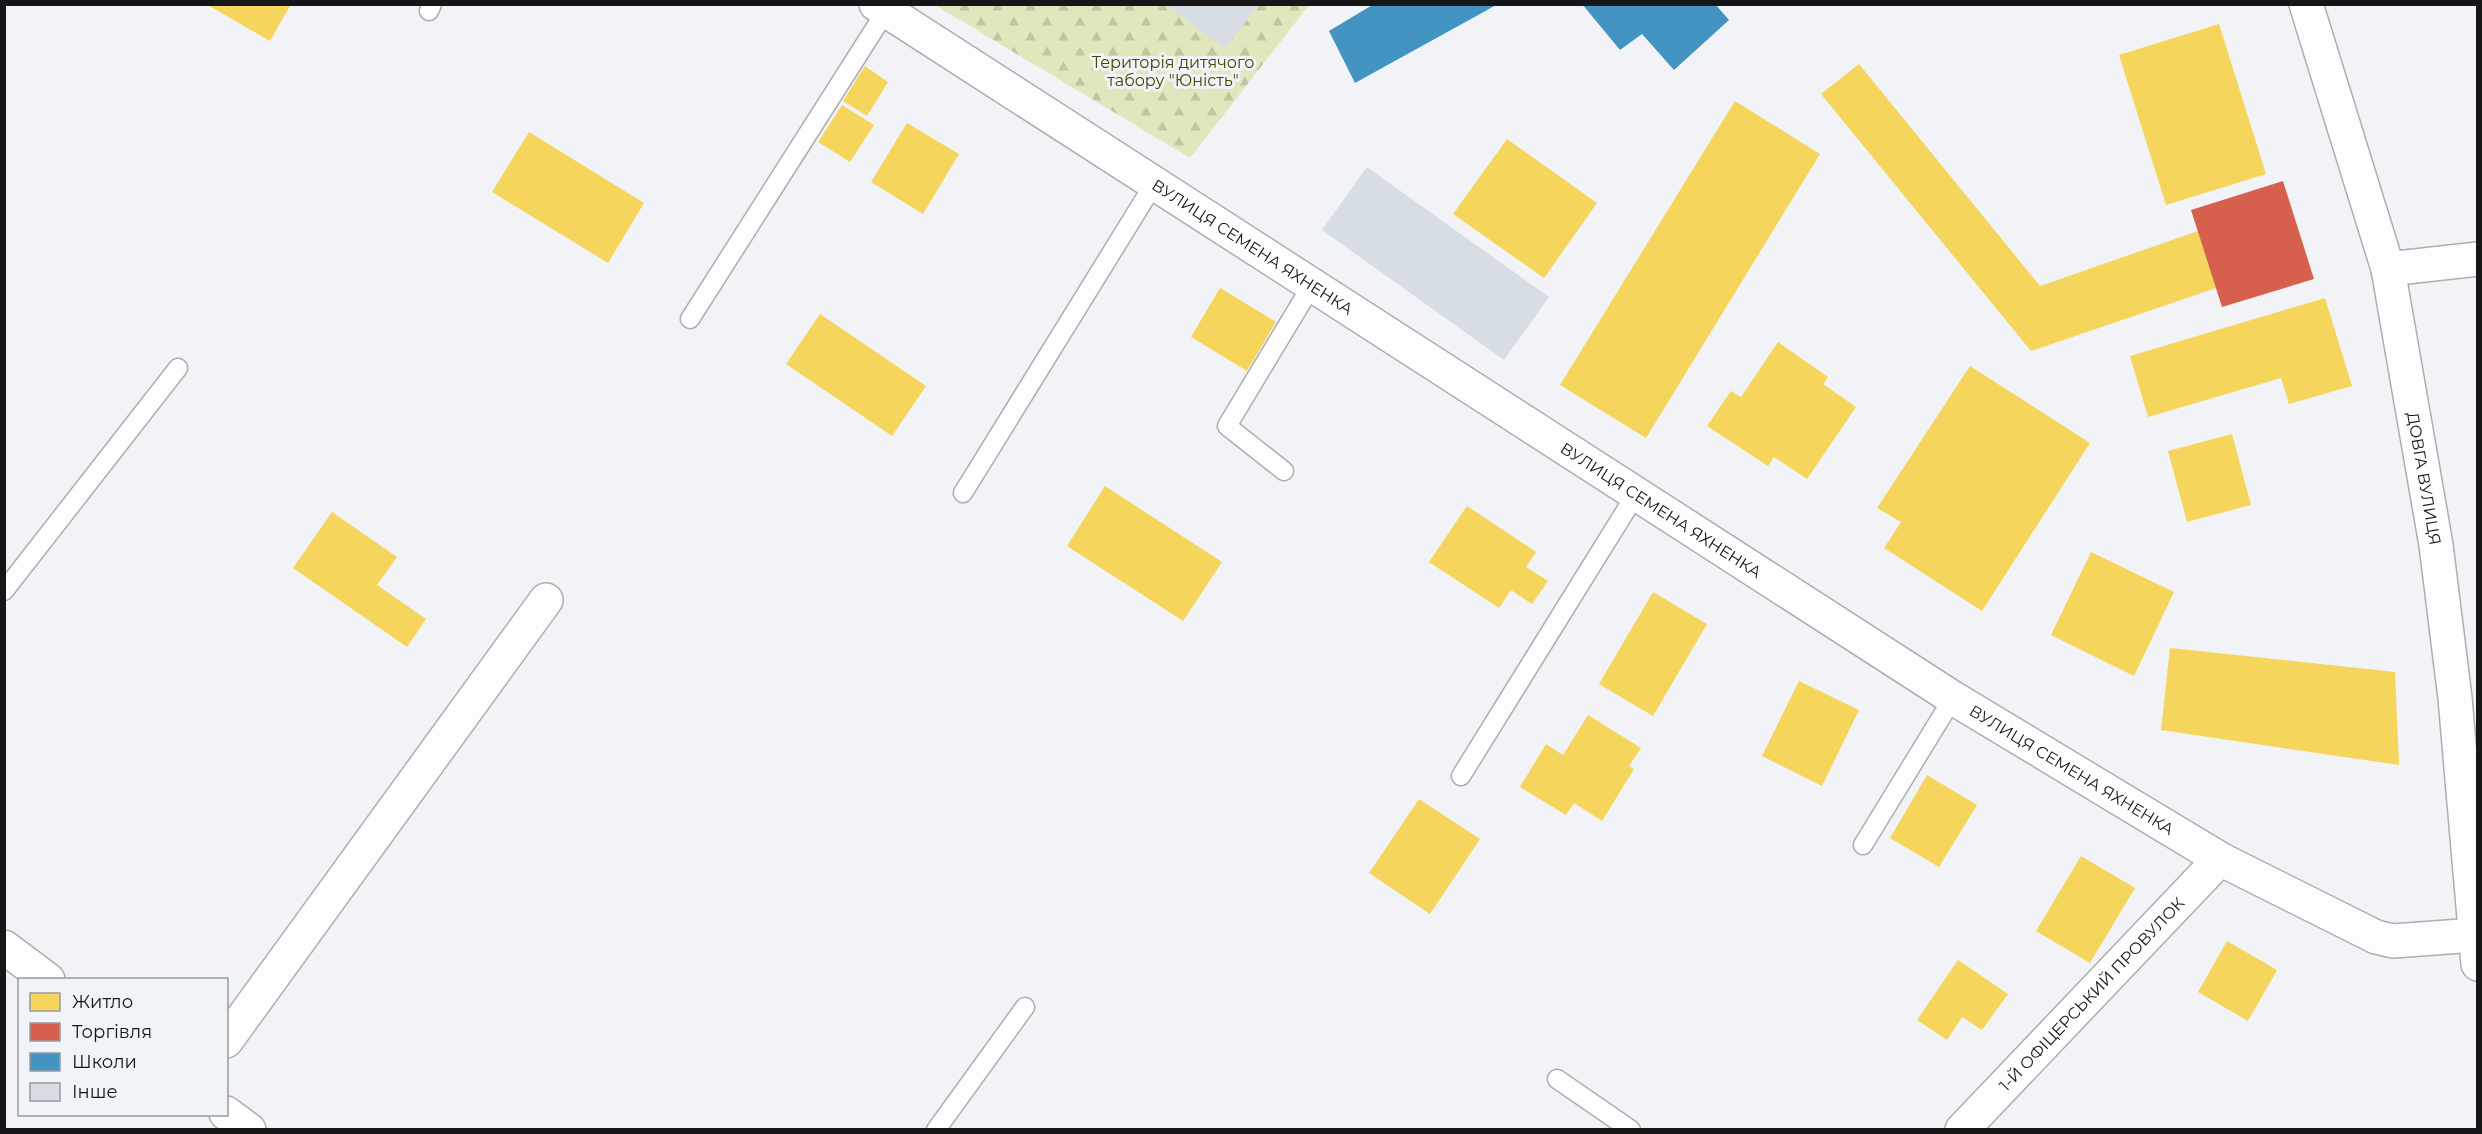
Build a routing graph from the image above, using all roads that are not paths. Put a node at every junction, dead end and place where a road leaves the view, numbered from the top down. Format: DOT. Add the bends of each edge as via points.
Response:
graph roads {
  1 [pos="2307,4"];
  2 [pos="881,8"];
  3 [pos="1154,184"];
  4 [pos="2478,259"];
  5 [pos="2388,269"];
  6 [pos="1312,285"];
  7 [pos="690,319"];
  8 [pos="178,368"];
  9 [pos="1284,471"];
  10 [pos="963,493"];
  11 [pos="1636,494"];
  12 [pos="4,591"];
  13 [pos="546,600"];
  14 [pos="1953,698"];
  15 [pos="2466,701"];
  16 [pos="1461,776"];
  17 [pos="1863,845"];
  18 [pos="2220,860"];
  19 [pos="4,947"];
  20 [pos="2476,950"];
  21 [pos="45,978"];
  22 [pos="1025,1006"];
  23 [pos="228,1038"];
  24 [pos="1557,1079"];
  25 [pos="228,1114"];
  26 [pos="249,1130"];
  27 [pos="936,1130"];
  28 [pos="1630,1130"];
  29 [pos="1962,1130"];
  1 -- 5 [label="street, ДОВГА ВУЛИЦЯ"];
  2 -- 3 [label="street, ВУЛИЦЯ СЕМЕНА ЯХНЕНКА"];
  2 -- 7 [label="lane"];
  3 -- 6 [label="street, ВУЛИЦЯ СЕМЕНА ЯХНЕНКА"];
  3 -- 10 [label="lane"];
  4 -- 5 [label="street"];
  5 -- 15 [label="street, ДОВГА ВУЛИЦЯ"];
  6 -- 9 [label="lane" via="1227,426"];
  6 -- 11 [label="street, ВУЛИЦЯ СЕМЕНА ЯХНЕНКА"];
  8 -- 12 [label="lane"];
  11 -- 14 [label="street, ВУЛИЦЯ СЕМЕНА ЯХНЕНКА"];
  11 -- 16 [label="lane"];
  13 -- 23 [label="street"];
  14 -- 17 [label="lane"];
  14 -- 18 [label="street, ВУЛИЦЯ СЕМЕНА ЯХНЕНКА"];
  15 -- 20 [label="street, ДОВГА ВУЛИЦЯ"];
  18 -- 20 [label="street, ВУЛИЦЯ СЕМЕНА ЯХНЕНКА" via="2376,937"];
  18 -- 29 [label="street, 1-Й ОФІЦЕРСЬКИЙ ПРОВУЛОК"];
  19 -- 21 [label="street"];
  22 -- 27 [label="lane"];
  24 -- 28 [label="lane"];
  25 -- 26 [label="street"];
}
